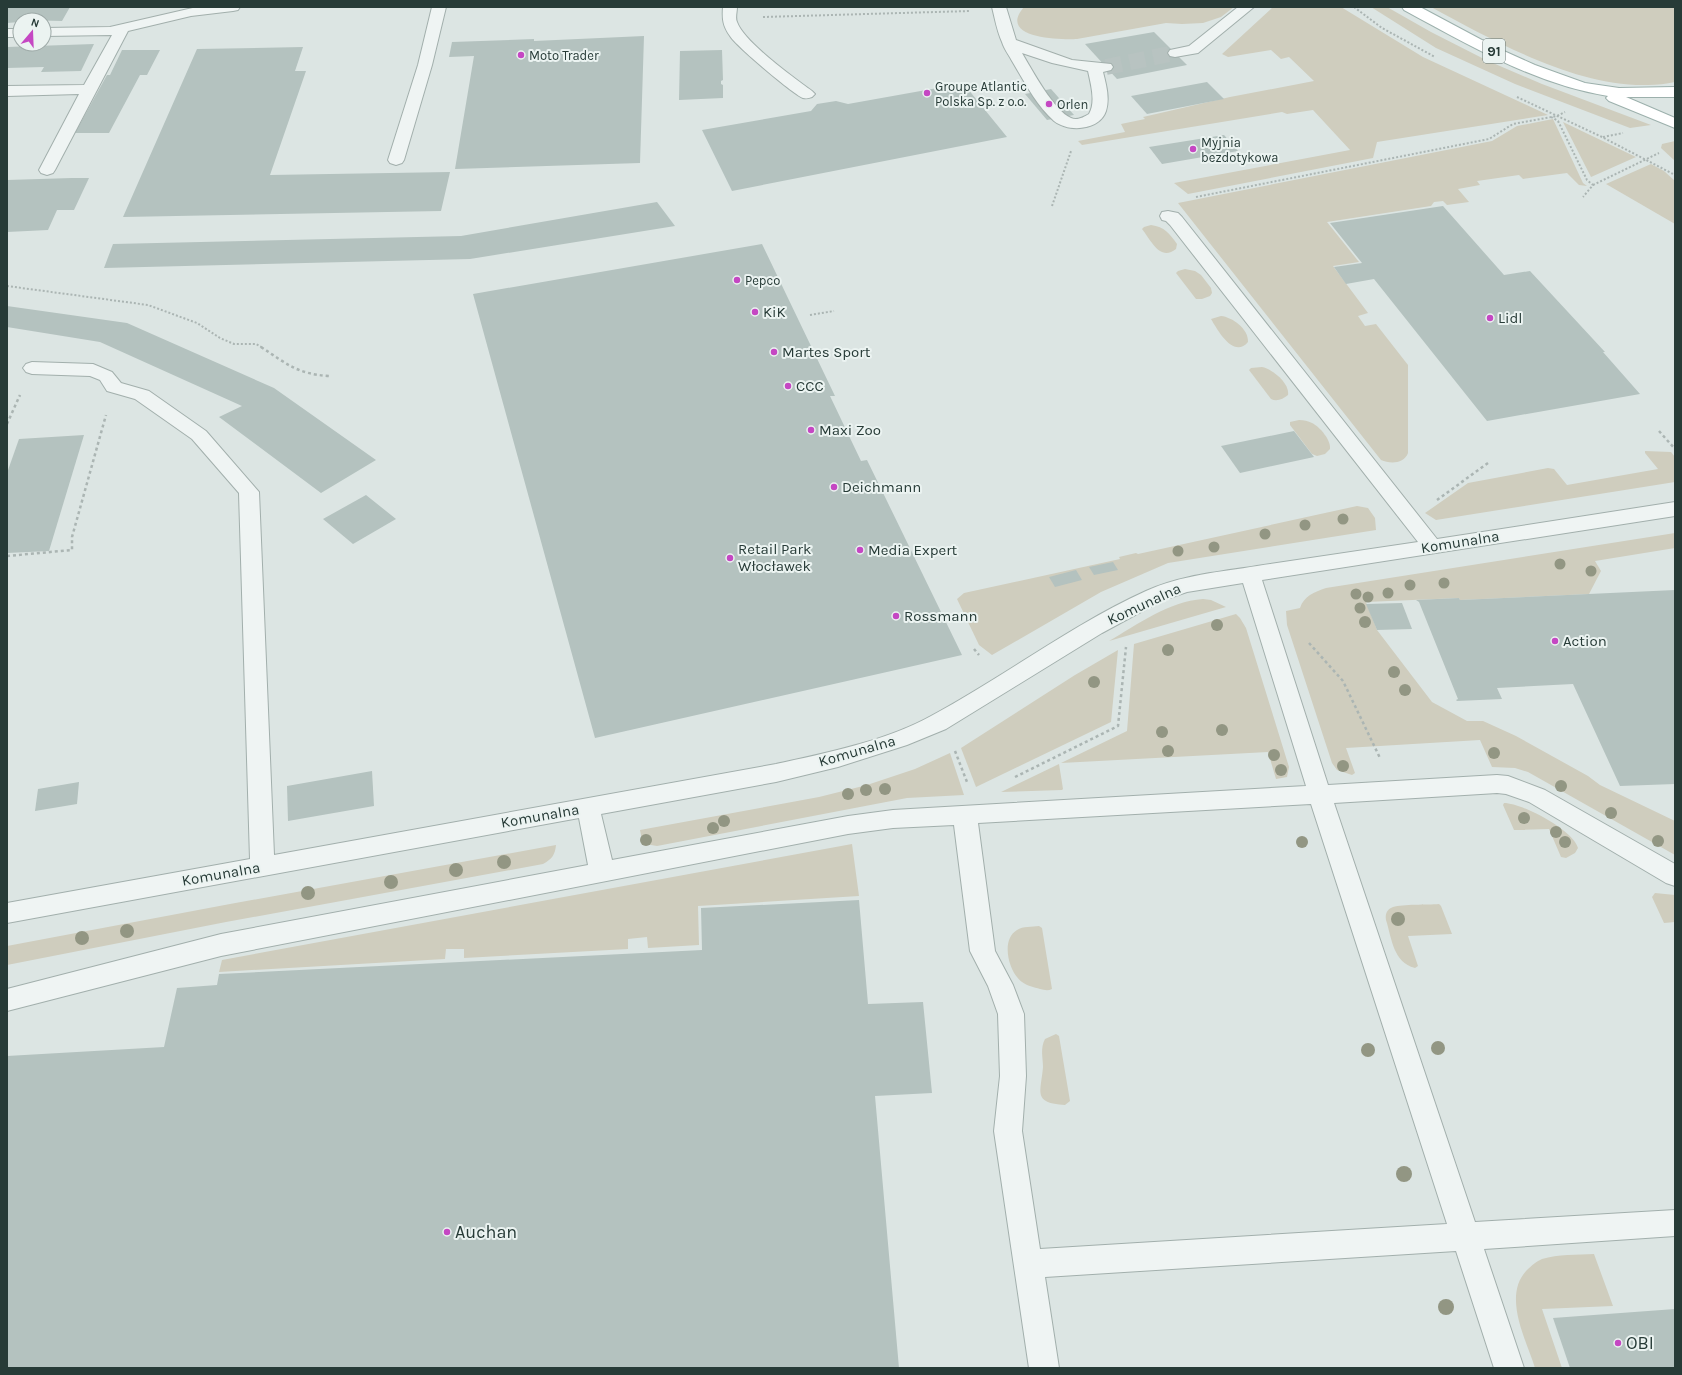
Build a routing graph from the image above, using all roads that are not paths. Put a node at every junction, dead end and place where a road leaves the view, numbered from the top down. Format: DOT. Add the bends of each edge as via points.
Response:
graph roads {
  1 [pos="233,7"];
  2 [pos="439,7"];
  3 [pos="1247,7"];
  4 [pos="1409,7"];
  5 [pos="1000,8"];
  6 [pos="729,12"];
  7 [pos="116,30"];
  8 [pos="52,32"];
  9 [pos="1009,43"];
  10 [pos="1175,53"];
  11 [pos="1582,87"];
  12 [pos="89,89"];
  13 [pos="7,91"];
  14 [pos="1675,92"];
  15 [pos="807,94"];
  16 [pos="1675,123"];
  17 [pos="396,160"];
  18 [pos="47,170"];
  19 [pos="1168,216"];
  20 [pos="32,368"];
  21 [pos="1675,509"];
  22 [pos="1432,546"];
  23 [pos="1250,574"];
  24 [pos="1320,795"];
  25 [pos="588,807"];
  26 [pos="965,814"];
  27 [pos="262,866"];
  28 [pos="602,872"];
  29 [pos="1675,876"];
  30 [pos="7,913"];
  31 [pos="7,1000"];
  32 [pos="1675,1223"];
  33 [pos="1465,1237"];
  34 [pos="1029,1264"];
  35 [pos="1044,1368"];
  36 [pos="1509,1368"];
  1 -- 7 [label="street" via="191,12"];
  2 -- 17 [label="street" via="425,65"];
  3 -- 10 [label="street" via="1193,50"];
  4 -- 11 [label="main road, 91" via="1490,50"];
  5 -- 9 [label="street"];
  6 -- 15 [label="street" via="729,21 737,36"];
  7 -- 8 [label="street"];
  7 -- 12 [label="street"];
  9 -- 9 [label="street" via="1037,91 1060,118 1069,124 1080,124 1091,121 1099,113 1101,68 1046,57"];
  11 -- 14 [label="main road" via="1619,93"];
  11 -- 16 [label="main road, 91"];
  12 -- 13 [label="street"];
  12 -- 18 [label="street"];
  19 -- 22 [label="street" via="1176,221"];
  20 -- 27 [label="street" via="92,370 106,376 114,387 142,395 199,436 249,492"];
  21 -- 22 [label="street, Komunalna"];
  22 -- 23 [label="street, Komunalna"];
  23 -- 24 [label="street"];
  23 -- 25 [label="street, Komunalna" via="1184,585 1154,596 1094,628 951,716 888,743 855,754 776,773"];
  24 -- 26 [label="street"];
  24 -- 29 [label="street" via="1508,785 1537,796"];
  24 -- 33 [label="street"];
  25 -- 27 [label="street, Komunalna"];
  25 -- 28 [label="street"];
  26 -- 28 [label="street" via="893,819 848,826"];
  26 -- 34 [label="street" via="983,951 1011,1014 1013,1076 1008,1131"];
  27 -- 30 [label="street, Komunalna"];
  28 -- 31 [label="street" via="221,944"];
  32 -- 33 [label="street"];
  33 -- 34 [label="street"];
  33 -- 36 [label="street"];
  34 -- 35 [label="street"];
}
